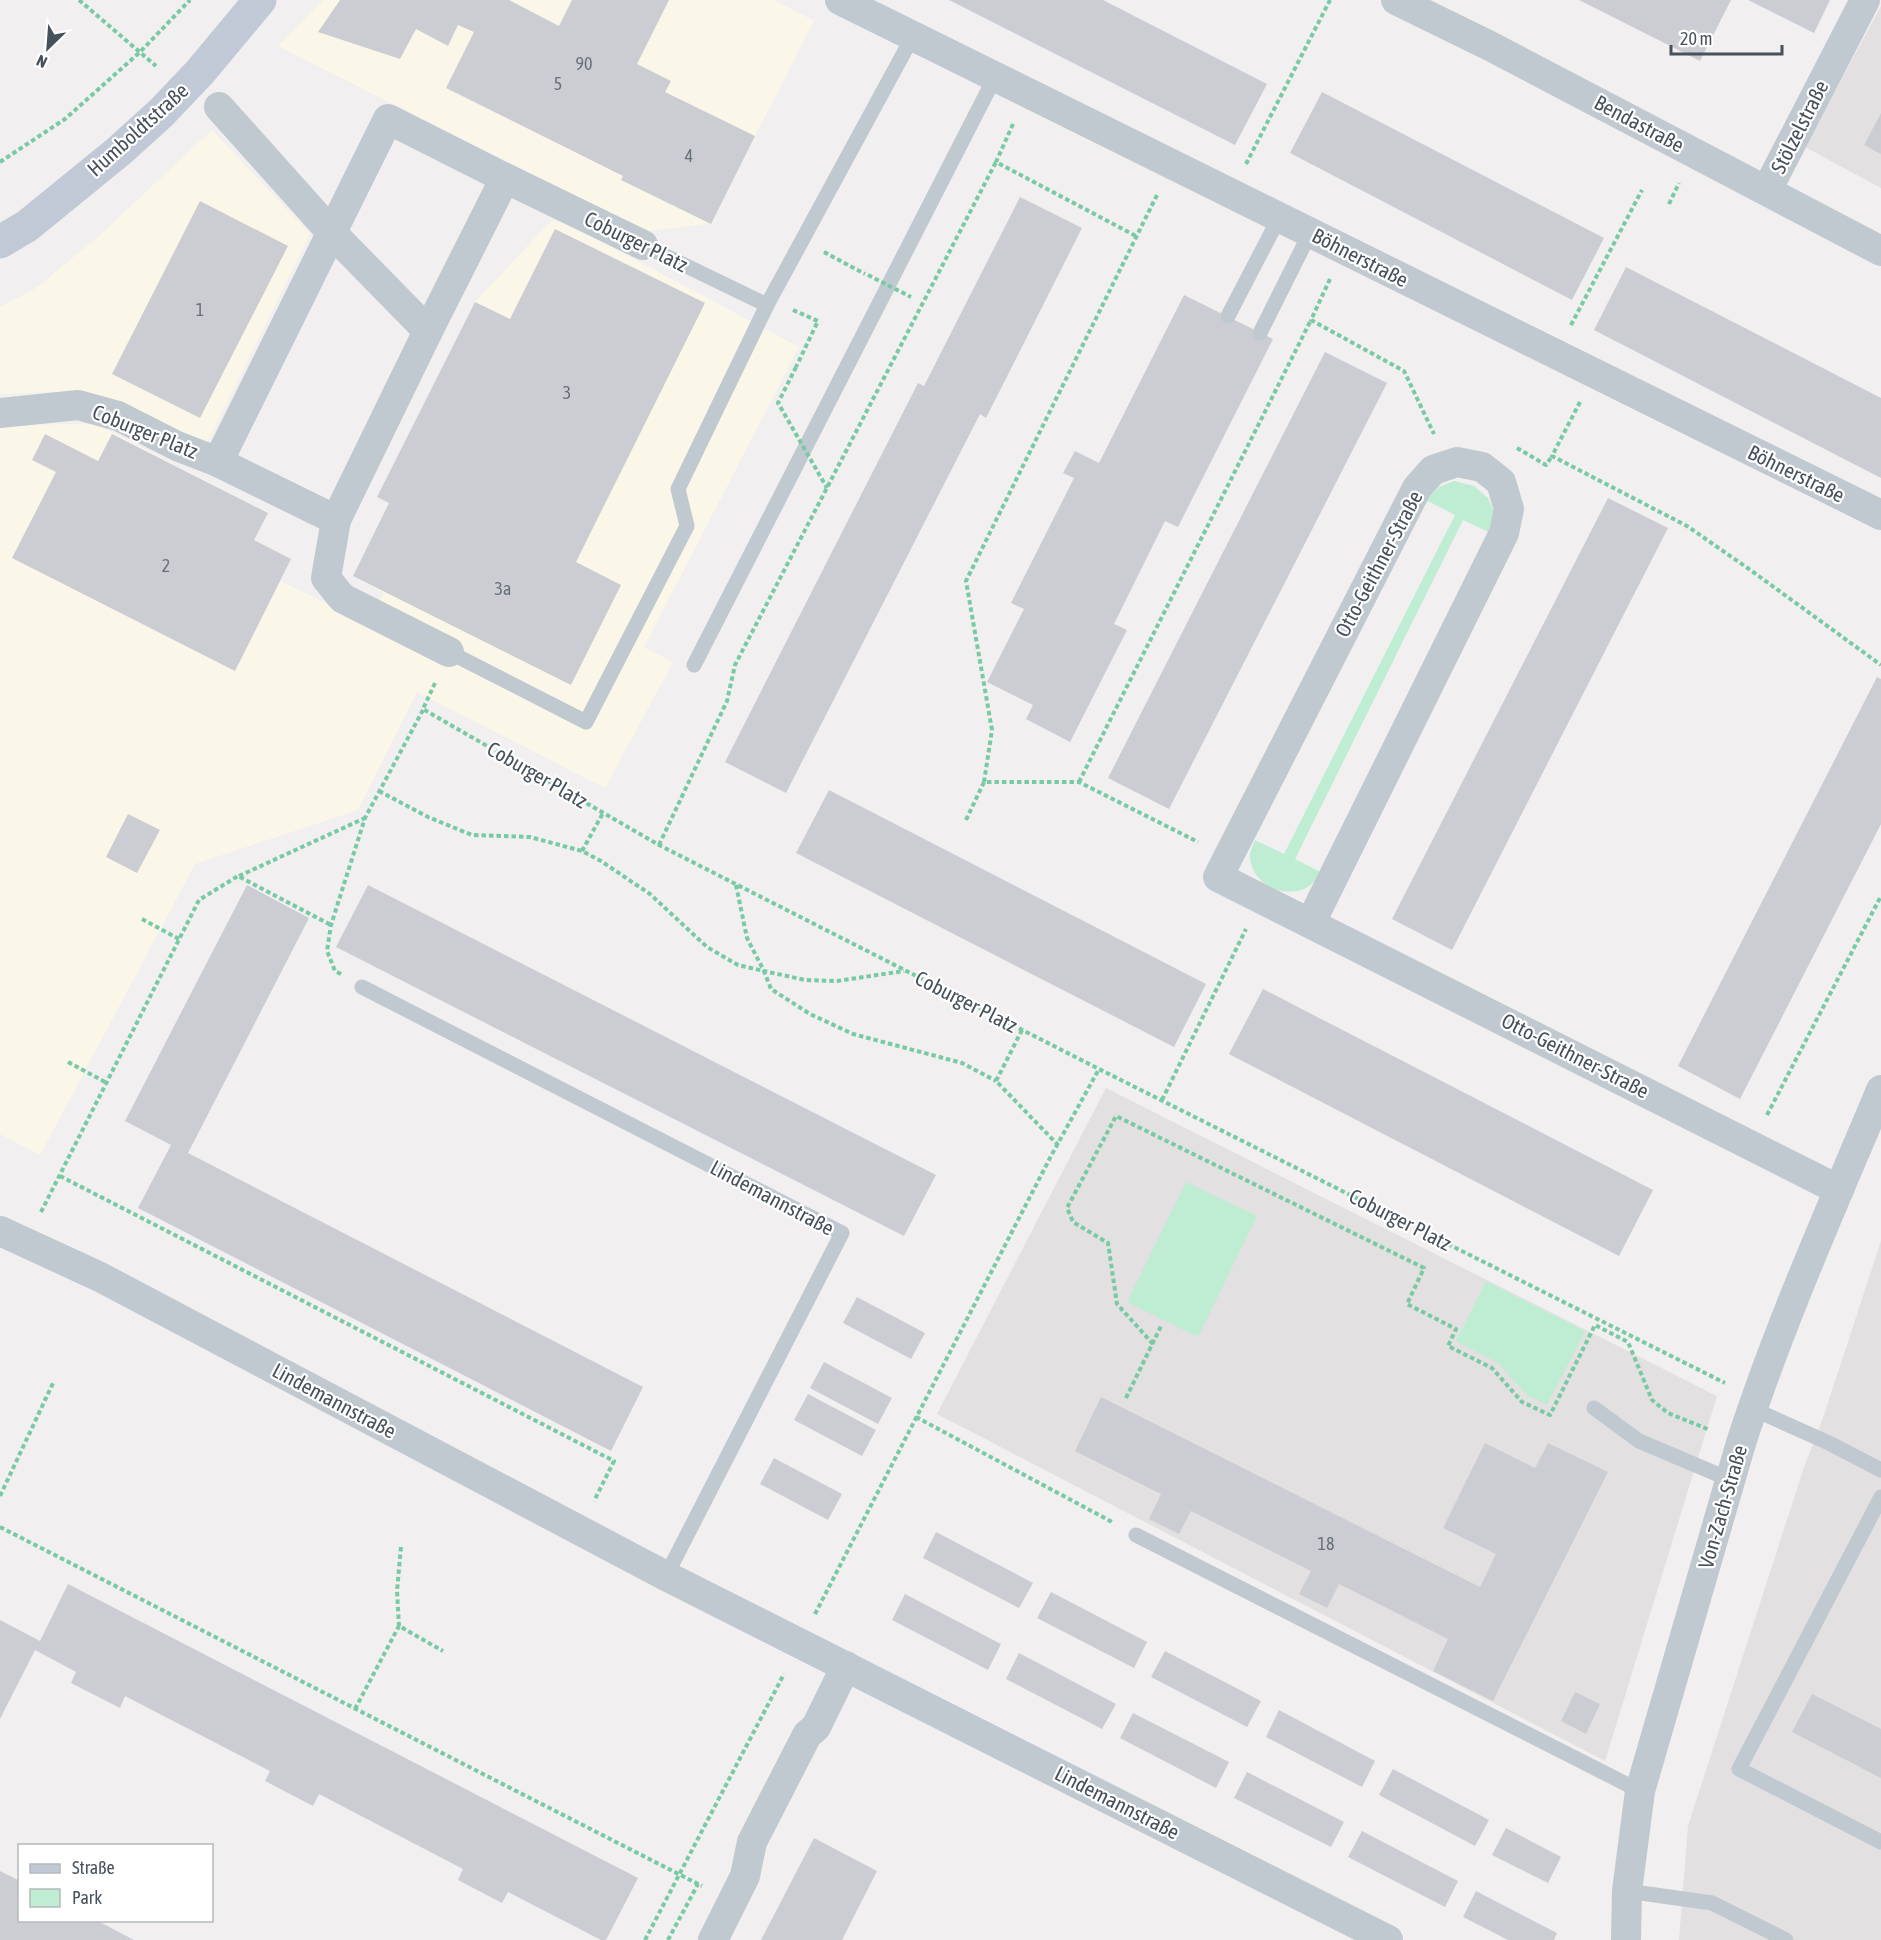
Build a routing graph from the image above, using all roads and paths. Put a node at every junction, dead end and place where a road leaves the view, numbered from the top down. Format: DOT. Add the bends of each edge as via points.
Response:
graph roads {
  1 [pos="79,0"];
  2 [pos="190,0"];
  3 [pos="260,0"];
  4 [pos="840,0"];
  5 [pos="1330,0"];
  6 [pos="1395,0"];
  7 [pos="1864,0"];
  8 [pos="913,36"];
  9 [pos="140,52"];
  10 [pos="995,77"];
  11 [pos="182,91"];
  12 [pos="1027,93"];
  13 [pos="219,107"];
  14 [pos="0,162"];
  15 [pos="996,162"];
  16 [pos="1172,165"];
  17 [pos="505,178"];
  18 [pos="1642,190"];
  19 [pos="1767,190"];
  20 [pos="1230,194"];
  21 [pos="1279,218"];
  22 [pos="330,232"];
  23 [pos="1310,233"];
  24 [pos="1136,236"];
  25 [pos="0,242"];
  26 [pos="643,245"];
  27 [pos="1344,249"];
  28 [pos="1881,251"];
  29 [pos="851,267"];
  30 [pos="769,302"];
  31 [pos="923,304"];
  32 [pos="1228,316"];
  33 [pos="1311,320"];
  34 [pos="428,331"];
  35 [pos="1260,333"];
  36 [pos="1555,355"];
  37 [pos="1594,374"];
  38 [pos="0,412"];
  39 [pos="1444,434"];
  40 [pos="1510,444"];
  41 [pos="1552,456"];
  42 [pos="218,462"];
  43 [pos="827,488"];
  44 [pos="1881,515"];
  45 [pos="336,520"];
  46 [pos="449,652"];
  47 [pos="694,665"];
  48 [pos="1881,666"];
  49 [pos="423,710"];
  50 [pos="984,782"];
  51 [pos="1079,782"];
  52 [pos="379,791"];
  53 [pos="603,813"];
  54 [pos="365,818"];
  55 [pos="966,820"];
  56 [pos="658,845"];
  57 [pos="582,851"];
  58 [pos="1223,867"];
  59 [pos="238,876"];
  60 [pos="736,885"];
  61 [pos="1881,896"];
  62 [pos="1261,898"];
  63 [pos="142,919"];
  64 [pos="1311,922"];
  65 [pos="332,925"];
  66 [pos="179,939"];
  67 [pos="904,970"];
  68 [pos="764,971"];
  69 [pos="362,987"];
  70 [pos="1022,1030"];
  71 [pos="68,1062"];
  72 [pos="1099,1069"];
  73 [pos="996,1081"];
  74 [pos="107,1083"];
  75 [pos="1881,1090"];
  76 [pos="1162,1101"];
  77 [pos="1058,1145"];
  78 [pos="1751,1145"];
  79 [pos="60,1176"];
  80 [pos="1839,1190"];
  81 [pos="44,1206"];
  82 [pos="0,1232"];
  83 [pos="1162,1324"];
  84 [pos="1153,1344"];
  85 [pos="54,1381"];
  86 [pos="1126,1398"];
  87 [pos="1754,1403"];
  88 [pos="1594,1408"];
  89 [pos="916,1417"];
  90 [pos="1742,1443"];
  91 [pos="1881,1470"];
  92 [pos="1731,1480"];
  93 [pos="0,1496"];
  94 [pos="1881,1497"];
  95 [pos="0,1527"];
  96 [pos="579,1531"];
  97 [pos="1136,1535"];
  98 [pos="401,1547"];
  99 [pos="666,1576"];
  100 [pos="399,1626"];
  101 [pos="800,1643"];
  102 [pos="443,1651"];
  103 [pos="846,1666"];
  104 [pos="355,1709"];
  105 [pos="1640,1791"];
  106 [pos="1881,1842"];
  107 [pos="678,1874"];
  108 [pos="698,1884"];
  109 [pos="1627,1891"];
  110 [pos="733,1901"];
  111 [pos="645,1940"];
  112 [pos="668,1940"];
  113 [pos="713,1940"];
  114 [pos="1388,1940"];
  115 [pos="1626,1940"];
  116 [pos="1786,1940"];
  1 -- 9 [label="path"];
  2 -- 9 [label="path"];
  3 -- 11 [label="main road, Humboldtstraße"];
  4 -- 8 [label="street, Böhnerstraße"];
  5 -- 20 [label="path"];
  6 -- 19 [label="street, Bendastraße"];
  7 -- 19 [label="street, Stölzelstraße"];
  8 -- 10 [label="street, Böhnerstraße"];
  8 -- 30 [label="lane"];
  9 -- 11 [label="path"];
  9 -- 14 [label="path" via="65,119"];
  10 -- 12 [label="street, Böhnerstraße"];
  10 -- 47 [label="lane"];
  11 -- 25 [label="main road, Humboldtstraße" via="119,151 27,226"];
  12 -- 15 [label="path"];
  12 -- 16 [label="street, Böhnerstraße"];
  13 -- 22 [label="street"];
  15 -- 24 [label="path"];
  15 -- 31 [label="path"];
  16 -- 20 [label="street, Böhnerstraße"];
  16 -- 24 [label="path"];
  17 -- 22 [label="street, Coburger Platz" via="388,119"];
  17 -- 26 [label="street, Coburger Platz"];
  17 -- 34 [label="street"];
  18 -- 36 [label="path"];
  19 -- 28 [label="street, Bendastraße"];
  20 -- 21 [label="street, Böhnerstraße"];
  21 -- 23 [label="street, Böhnerstraße"];
  21 -- 32 [label="lane"];
  22 -- 34 [label="street"];
  22 -- 42 [label="street, Coburger Platz"];
  23 -- 27 [label="street, Böhnerstraße"];
  23 -- 35 [label="lane"];
  24 -- 50 [label="path" via="966,581 992,730"];
  26 -- 30 [label="lane, Coburger Platz"];
  27 -- 33 [label="path"];
  27 -- 36 [label="street, Böhnerstraße"];
  29 -- 31 [label="path, bridge"];
  30 -- 43 [label="path, bridge" via="818,321 778,403"];
  30 -- 46 [label="lane" via="678,489 687,526 586,722"];
  31 -- 43 [label="path"];
  33 -- 39 [label="path" via="1404,371 1434,434"];
  33 -- 51 [label="path"];
  34 -- 45 [label="street"];
  36 -- 37 [label="street, Böhnerstraße"];
  37 -- 41 [label="path"];
  37 -- 44 [label="street, Böhnerstraße"];
  38 -- 42 [label="street, Coburger Platz" via="78,405 118,416"];
  40 -- 41 [label="path" via="1546,465"];
  41 -- 48 [label="path" via="1687,526"];
  42 -- 45 [label="street, Coburger Platz"];
  43 -- 56 [label="path" via="735,665 727,701"];
  45 -- 46 [label="street" via="326,578 342,598"];
  46 -- 49 [label="path"];
  49 -- 52 [label="path"];
  49 -- 53 [label="path, Coburger Platz"];
  50 -- 51 [label="path"];
  50 -- 55 [label="path"];
  51 -- 58 [label="path"];
  52 -- 54 [label="path"];
  52 -- 57 [label="path" via="472,835 530,837"];
  53 -- 56 [label="path, Coburger Platz"];
  53 -- 57 [label="path"];
  54 -- 59 [label="path"];
  54 -- 65 [label="path"];
  56 -- 60 [label="path, Coburger Platz"];
  57 -- 68 [label="path" via="650,894 707,947 738,965"];
  58 -- 62 [label="street, Otto-Geithner-Straße"];
  58 -- 64 [label="street, Otto-Geithner-Straße" via="1417,488 1433,470 1457,462 1482,466 1501,482 1509,509 1504,533"];
  59 -- 65 [label="path"];
  59 -- 66 [label="path" via="199,900"];
  60 -- 67 [label="path, Coburger Platz"];
  60 -- 68 [label="path" via="747,938"];
  61 -- 78 [label="path"];
  62 -- 64 [label="street, Otto-Geithner-Straße"];
  62 -- 76 [label="path"];
  63 -- 66 [label="path"];
  64 -- 78 [label="street, Otto-Geithner-Straße"];
  65 -- 69 [label="path" via="327,951 335,971"];
  66 -- 74 [label="path"];
  67 -- 68 [label="path" via="837,981 805,980"];
  67 -- 70 [label="path, Coburger Platz"];
  68 -- 73 [label="path" via="771,989 810,1014 854,1034 962,1063"];
  69 -- 99 [label="lane, Lindemannstraße" via="842,1233"];
  70 -- 72 [label="path, Coburger Platz"];
  70 -- 73 [label="path"];
  71 -- 74 [label="path"];
  72 -- 76 [label="path, Coburger Platz"];
  72 -- 77 [label="path"];
  73 -- 77 [label="path"];
  74 -- 79 [label="path"];
  75 -- 80 [label="street, Von-Zach-Straße"];
  76 -- 87 [label="path, Coburger Platz"];
  77 -- 89 [label="path"];
  78 -- 80 [label="street, Otto-Geithner-Straße"];
  79 -- 81 [label="path"];
  79 -- 96 [label="path" via="614,1461"];
  80 -- 87 [label="street, Von-Zach-Straße"];
  82 -- 96 [label="street, Lindemannstraße" via="100,1277"];
  83 -- 84 [label="path"];
  84 -- 86 [label="path"];
  84 -- 90 [label="path" via="1117,1304 1108,1243 1073,1222 1067,1208 1116,1116 1425,1268 1407,1304 1456,1329 1448,1346 1492,1368 1522,1402 1550,1415 1594,1325 1628,1342 1652,1400 1668,1413"];
  85 -- 93 [label="path"];
  87 -- 90 [label="street, Von-Zach-Straße"];
  87 -- 91 [label="lane"];
  88 -- 92 [label="lane" via="1639,1441"];
  89 -- 97 [label="path"];
  89 -- 101 [label="path"];
  90 -- 92 [label="street, Von-Zach-Straße"];
  92 -- 105 [label="street, Von-Zach-Straße"];
  94 -- 106 [label="lane" via="1739,1769"];
  95 -- 104 [label="path"];
  96 -- 99 [label="street, Lindemannstraße"];
  97 -- 105 [label="lane"];
  98 -- 100 [label="path"];
  99 -- 101 [label="street, Lindemannstraße"];
  100 -- 102 [label="path"];
  100 -- 104 [label="path"];
  101 -- 103 [label="street, Lindemannstraße"];
  101 -- 107 [label="path"];
  103 -- 110 [label="street" via="752,1842 745,1876"];
  103 -- 114 [label="street, Lindemannstraße"];
  104 -- 107 [label="path"];
  105 -- 109 [label="street, Von-Zach-Straße"];
  107 -- 108 [label="path"];
  107 -- 111 [label="path"];
  108 -- 110 [label="path"];
  108 -- 112 [label="path"];
  109 -- 115 [label="street, Von-Zach-Straße"];
  109 -- 116 [label="lane" via="1712,1903"];
  110 -- 113 [label="street"];
}
